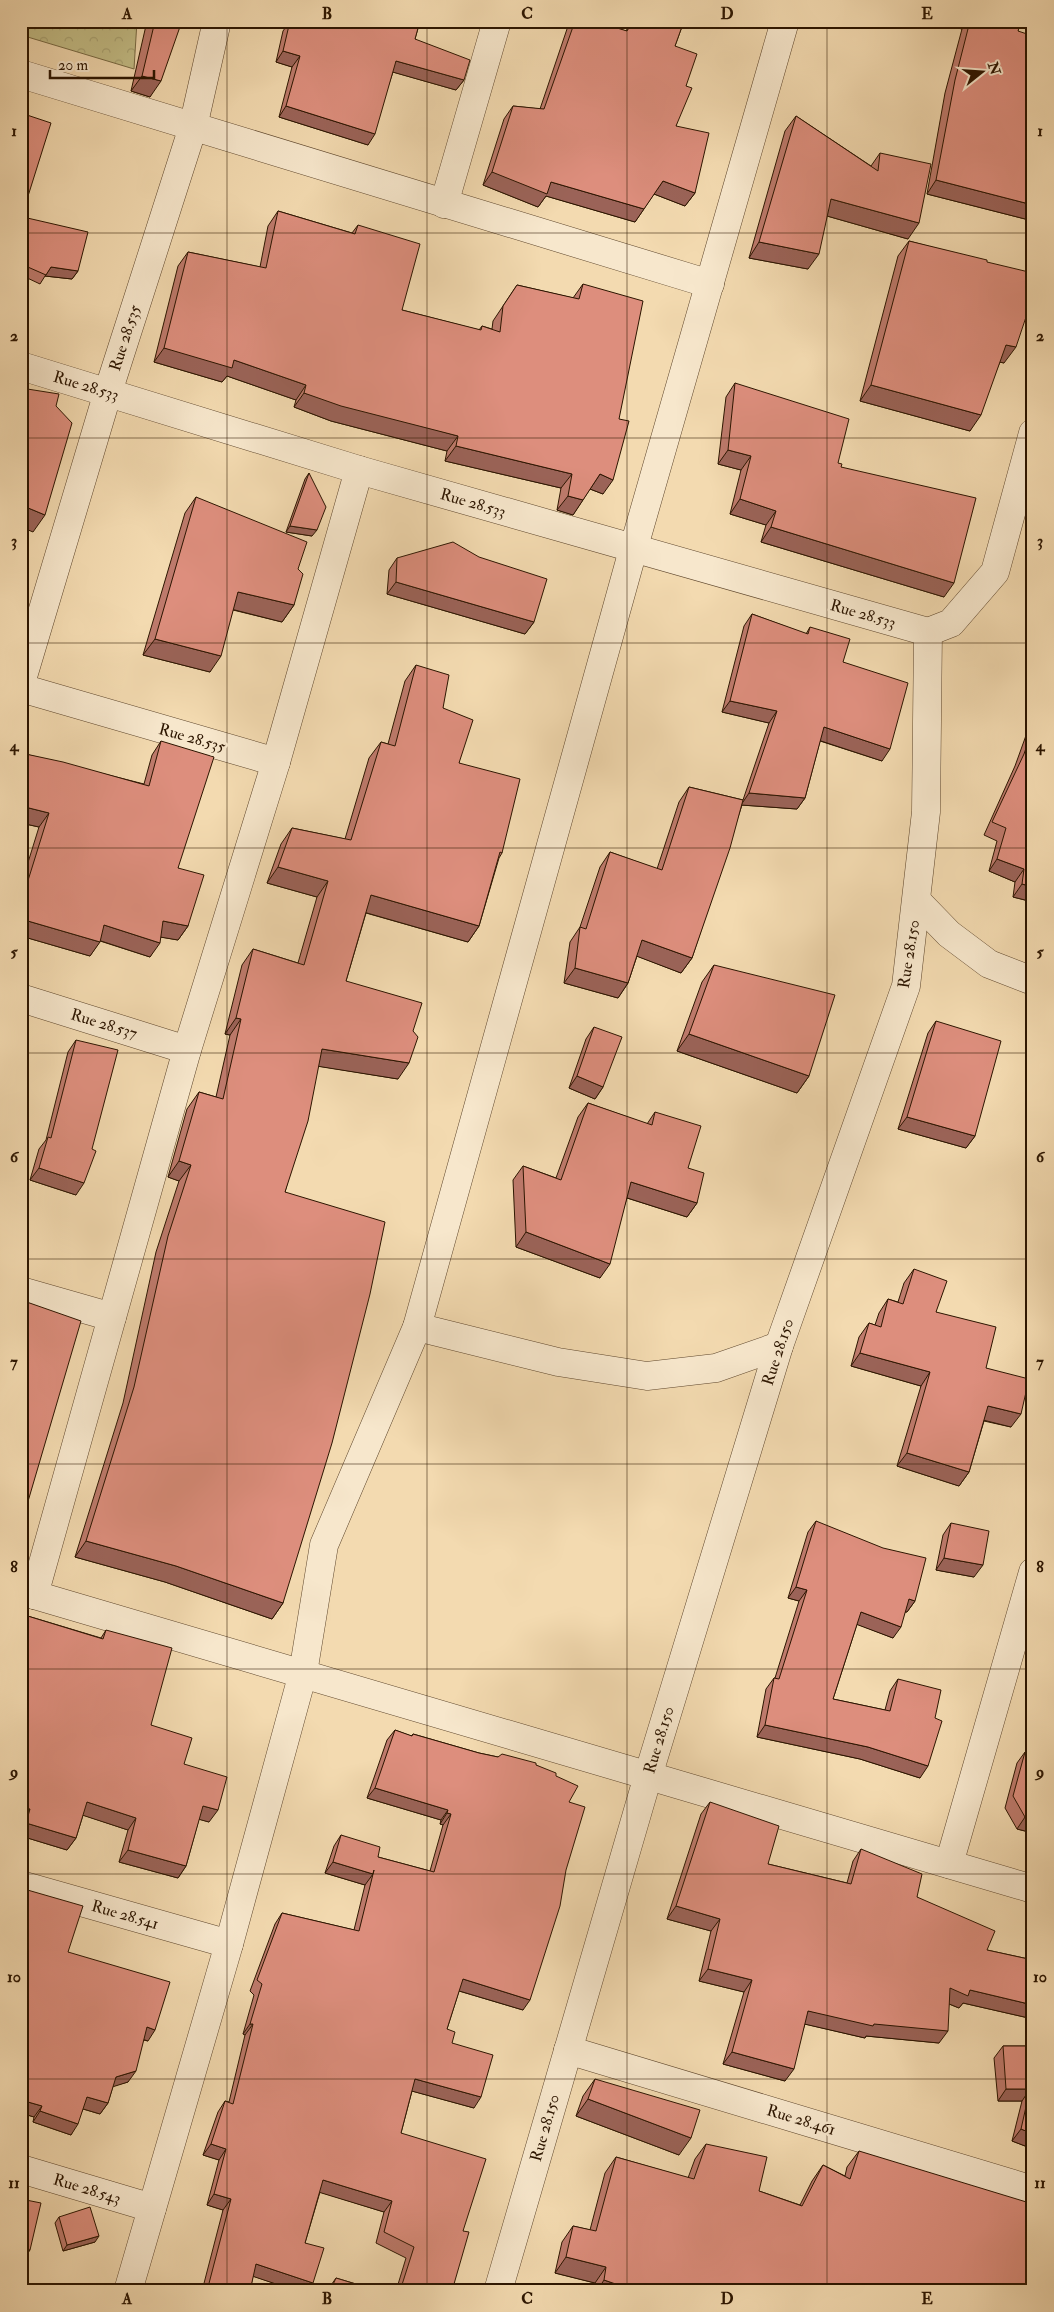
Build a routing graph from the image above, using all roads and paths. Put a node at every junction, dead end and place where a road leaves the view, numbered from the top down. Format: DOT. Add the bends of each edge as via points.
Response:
graph roads {
  1 [pos="217,21"];
  2 [pos="497,21"];
  3 [pos="785,21"];
  4 [pos="21,74"];
  5 [pos="193,127"];
  6 [pos="444,204"];
  7 [pos="710,284"];
  8 [pos="21,366"];
  9 [pos="108,392"];
  10 [pos="1033,434"];
  11 [pos="359,470"];
  12 [pos="633,550"];
  13 [pos="928,632"];
  14 [pos="21,683"];
  15 [pos="21,688"];
  16 [pos="276,762"];
  17 [pos="916,901"];
  18 [pos="1033,981"];
  19 [pos="21,998"];
  20 [pos="187,1050"];
  21 [pos="21,1291"];
  22 [pos="112,1317"];
  23 [pos="417,1327"];
  24 [pos="779,1346"];
  25 [pos="1033,1572"];
  26 [pos="28,1593"];
  27 [pos="303,1673"];
  28 [pos="648,1776"];
  29 [pos="949,1864"];
  30 [pos="21,1885"];
  31 [pos="1033,1889"];
  32 [pos="229,1944"];
  33 [pos="568,2050"];
  34 [pos="21,2169"];
  35 [pos="1033,2190"];
  36 [pos="152,2208"];
  37 [pos="128,2291"];
  38 [pos="498,2291"];
  1 -- 5 [label="street, Rue 28.535"];
  2 -- 6 [label="street"];
  3 -- 7 [label="street"];
  4 -- 5 [label="street"];
  5 -- 6 [label="street"];
  5 -- 9 [label="street, Rue 28.535"];
  6 -- 7 [label="street"];
  7 -- 12 [label="street"];
  8 -- 9 [label="street, Rue 28.533"];
  9 -- 11 [label="street, Rue 28.533"];
  9 -- 14 [label="street, Rue 28.535"];
  10 -- 13 [label="street" via="995,572 951,623"];
  11 -- 12 [label="street, Rue 28.533"];
  11 -- 16 [label="street"];
  12 -- 13 [label="street, Rue 28.533"];
  12 -- 23 [label="street"];
  13 -- 17 [label="street, Rue 28.150" via="926,812"];
  15 -- 16 [label="street, Rue 28.535"];
  16 -- 20 [label="street"];
  17 -- 18 [label="street" via="949,934 989,964"];
  17 -- 24 [label="street, Rue 28.150" via="906,986"];
  19 -- 20 [label="street, Rue 28.537"];
  20 -- 22 [label="street"];
  21 -- 22 [label="street"];
  22 -- 26 [label="street"];
  23 -- 24 [label="street" via="558,1362 647,1376 716,1368"];
  23 -- 27 [label="street" via="324,1545"];
  24 -- 28 [label="street, Rue 28.150"];
  25 -- 29 [label="street"];
  26 -- 27 [label="street"];
  27 -- 28 [label="street"];
  27 -- 32 [label="street"];
  28 -- 29 [label="street"];
  28 -- 33 [label="street, Rue 28.150"];
  29 -- 31 [label="street"];
  30 -- 32 [label="street, Rue 28.541"];
  32 -- 36 [label="street"];
  33 -- 35 [label="street, Rue 28.461"];
  33 -- 38 [label="street, Rue 28.150"];
  34 -- 36 [label="street, Rue 28.543"];
  36 -- 37 [label="street"];
}
